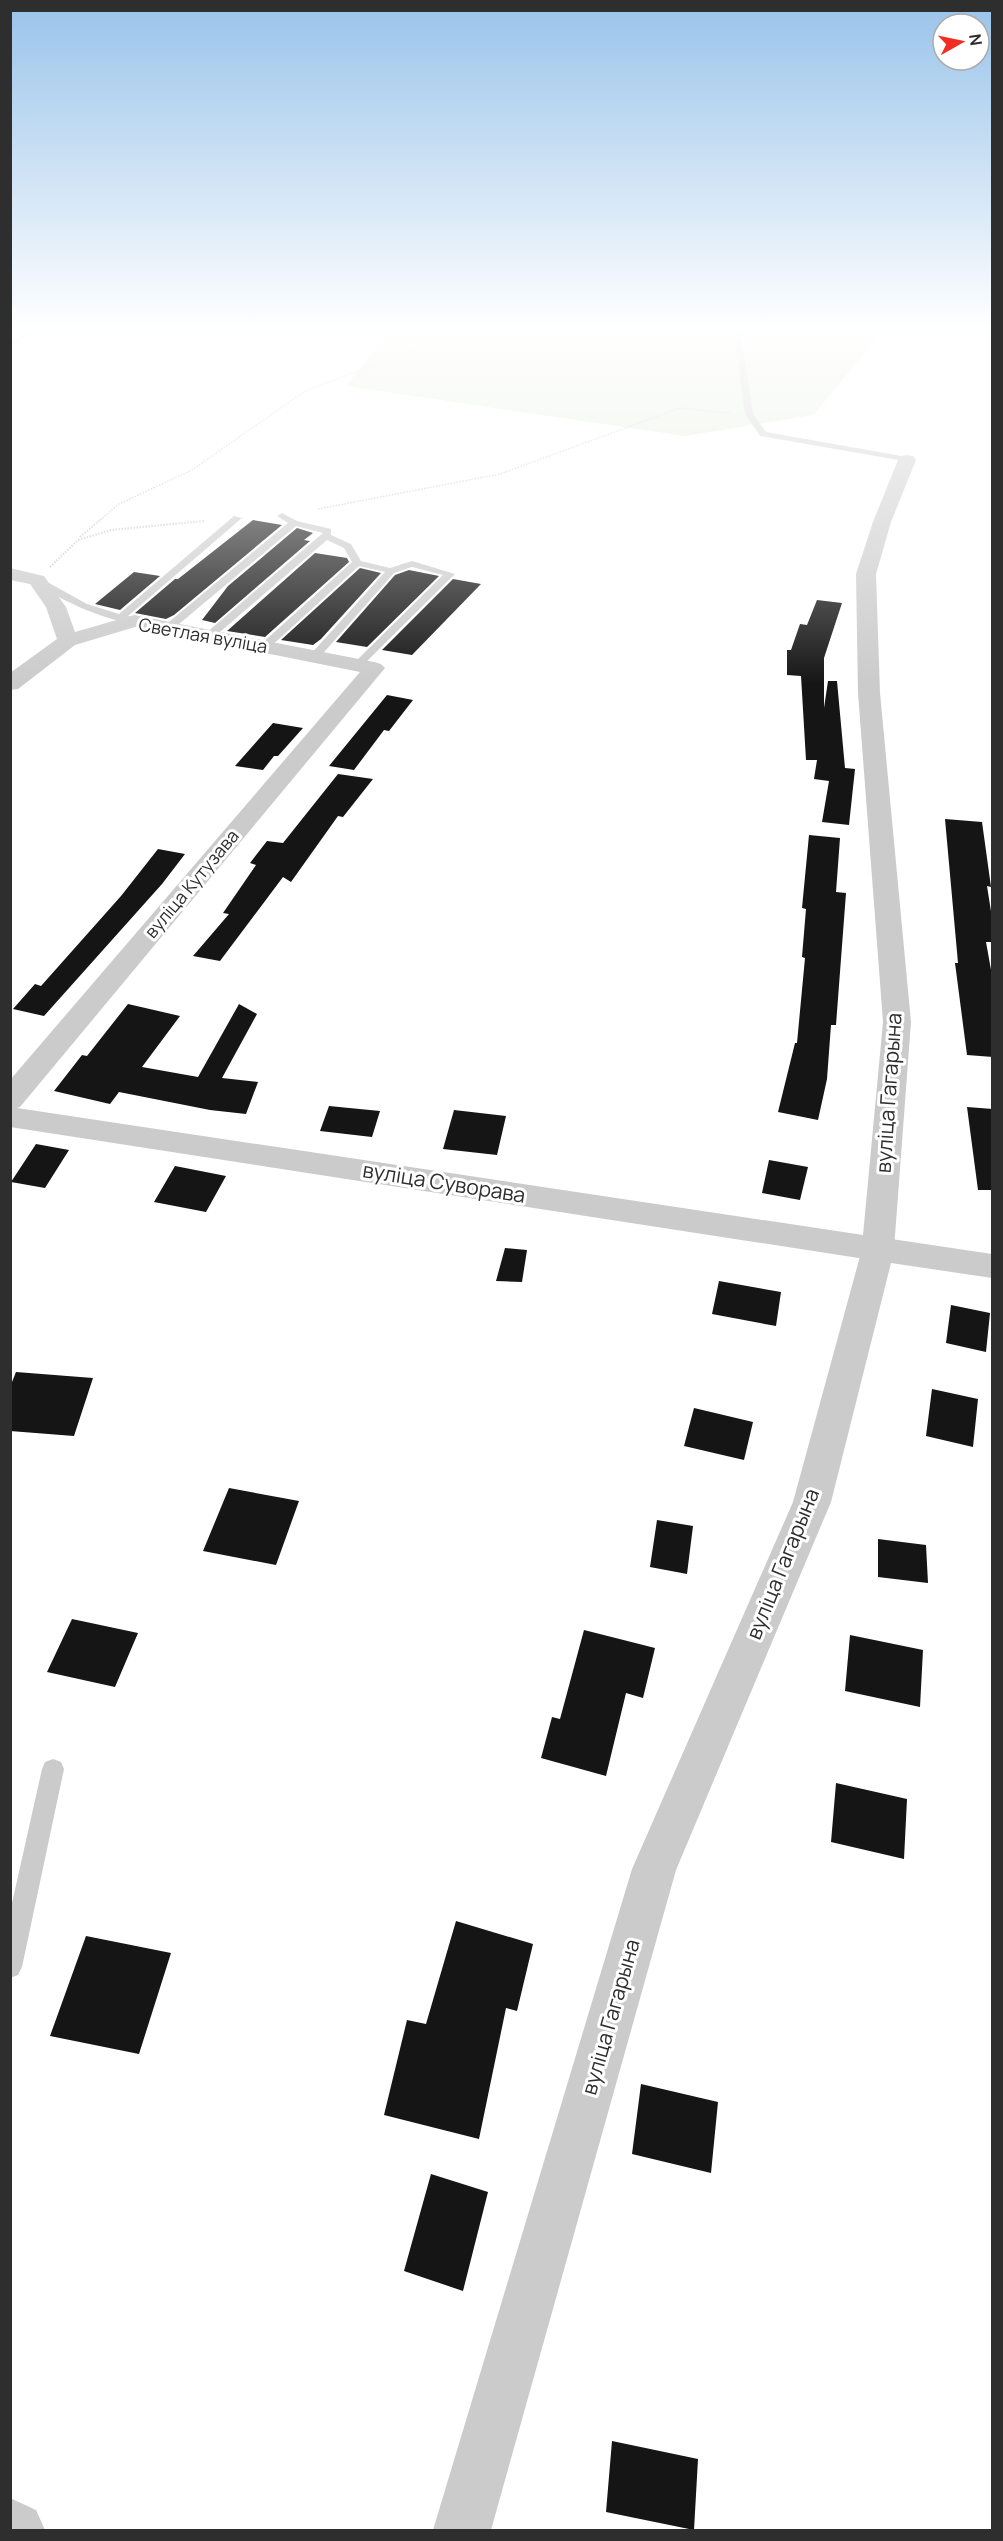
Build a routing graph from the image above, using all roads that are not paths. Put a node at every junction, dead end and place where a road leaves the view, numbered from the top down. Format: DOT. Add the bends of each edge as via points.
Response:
graph roads {
  1 [pos="833,447"];
  2 [pos="907,460"];
  3 [pos="282,516"];
  4 [pos="237,518"];
  5 [pos="294,523"];
  6 [pos="326,536"];
  7 [pos="357,562"];
  8 [pos="391,571"];
  9 [pos="10,574"];
  10 [pos="37,580"];
  11 [pos="127,620"];
  12 [pos="168,628"];
  13 [pos="209,636"];
  14 [pos="68,641"];
  15 [pos="264,647"];
  16 [pos="314,657"];
  17 [pos="365,667"];
  18 [pos="10,684"];
  19 [pos="10,1100"];
  20 [pos="10,1117"];
  21 [pos="878,1249"];
  22 [pos="993,1266"];
  23 [pos="53,1769"];
  24 [pos="10,1967"];
  25 [pos="10,2526"];
  26 [pos="16,2530"];
  27 [pos="462,2530"];
  1 -- 2 [label="lane"];
  2 -- 21 [label="street, вуліца Гагарына" via="866,574 869,693 897,1022"];
  3 -- 5 [label="lane"];
  4 -- 11 [label="lane"];
  5 -- 6 [label="lane" via="328,531"];
  5 -- 12 [label="lane"];
  6 -- 7 [label="lane" via="348,546"];
  6 -- 13 [label="lane"];
  7 -- 8 [label="lane"];
  7 -- 15 [label="lane"];
  8 -- 16 [label="lane"];
  8 -- 17 [label="lane" via="412,564 450,574"];
  9 -- 10 [label="street"];
  10 -- 11 [label="lane" via="83,606"];
  10 -- 14 [label="street" via="56,607"];
  11 -- 12 [label="street, Светлая вуліца"];
  11 -- 14 [label="street, Светлая вуліца"];
  12 -- 13 [label="street, Светлая вуліца"];
  13 -- 15 [label="street, Светлая вуліца"];
  14 -- 18 [label="street, Светлая вуліца"];
  15 -- 16 [label="street, Светлая вуліца"];
  16 -- 17 [label="street, Светлая вуліца"];
  17 -- 19 [label="street, вуліца Кутузава"];
  20 -- 21 [label="street, вуліца Суворава"];
  21 -- 22 [label="street, вуліца Суворава"];
  21 -- 27 [label="street, вуліца Гагарына" via="812,1502 654,1869"];
  23 -- 24 [label="lane"];
  25 -- 26 [label="street"];
}
